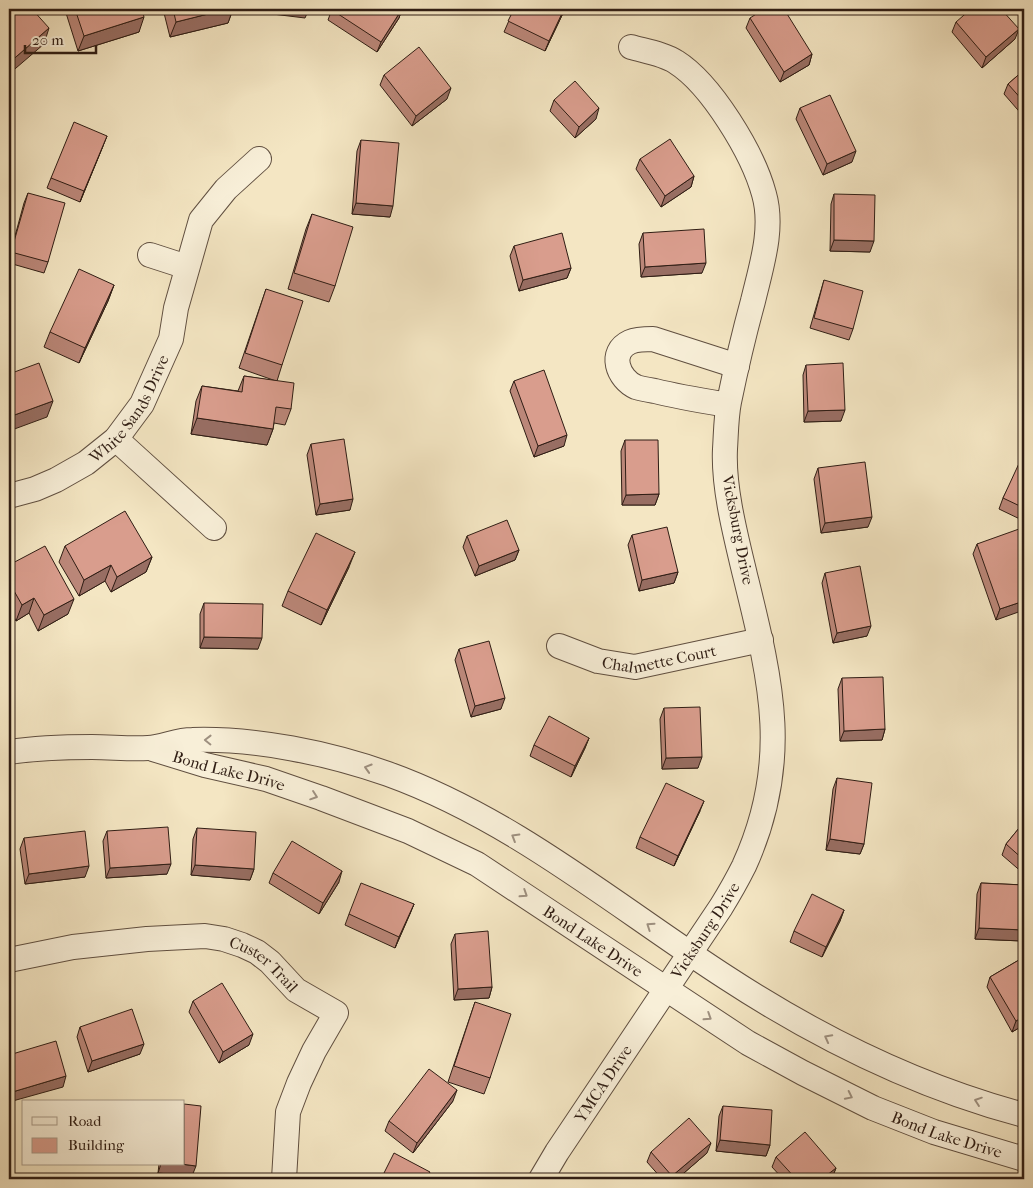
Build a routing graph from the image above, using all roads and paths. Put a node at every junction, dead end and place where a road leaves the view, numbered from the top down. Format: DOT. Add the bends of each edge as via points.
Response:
graph roads {
  1 [pos="631,47"];
  2 [pos="259,159"];
  3 [pos="150,256"];
  4 [pos="187,267"];
  5 [pos="737,366"];
  6 [pos="728,405"];
  7 [pos="116,439"];
  8 [pos="9,496"];
  9 [pos="214,528"];
  10 [pos="761,640"];
  11 [pos="559,646"];
  12 [pos="150,748"];
  13 [pos="9,752"];
  14 [pos="691,954"];
  15 [pos="9,960"];
  16 [pos="667,990"];
  17 [pos="1024,1115"];
  18 [pos="1024,1159"];
  19 [pos="284,1179"];
  20 [pos="541,1179"];
  1 -- 5 [label="street, Vicksburg Drive" via="675,61 700,81 740,139 765,195 766,243"];
  2 -- 4 [label="street, White Sands Drive" via="226,189 201,220"];
  3 -- 4 [label="street"];
  4 -- 7 [label="street, White Sands Drive" via="164,357 142,404"];
  5 -- 6 [label="street, Vicksburg Drive"];
  5 -- 6 [label="street" via="653,339 628,343 616,359 619,372 636,386"];
  6 -- 10 [label="street, Vicksburg Drive" via="725,454 728,496"];
  7 -- 8 [label="street, White Sands Drive" via="86,463 56,480 35,490"];
  7 -- 9 [label="street"];
  10 -- 11 [label="street, Chalmette Court" via="635,667 598,661"];
  10 -- 14 [label="street, Vicksburg Drive" via="774,734 764,810 744,867"];
  12 -- 13 [label="street, Bond Lake Drive" via="87,747"];
  14 -- 12 [label="street, Bond Lake Drive, one-way" via="507,832 462,807 389,775 289,748 230,740 188,740"];
  12 -- 16 [label="street, Bond Lake Drive, one-way" via="266,779 408,831 477,864"];
  14 -- 16 [label="street, Vicksburg Drive"];
  17 -- 14 [label="street, Bond Lake Drive, one-way" via="941,1088 846,1048 762,1001"];
  15 -- 19 [label="street, Custer Trail" via="73,947 206,936 224,939 257,952 296,990 336,1013 314,1051 288,1112"];
  16 -- 18 [label="street, Bond Lake Drive, one-way" via="748,1043 873,1108 934,1132"];
  16 -- 20 [label="street, YMCA Drive"];
}
